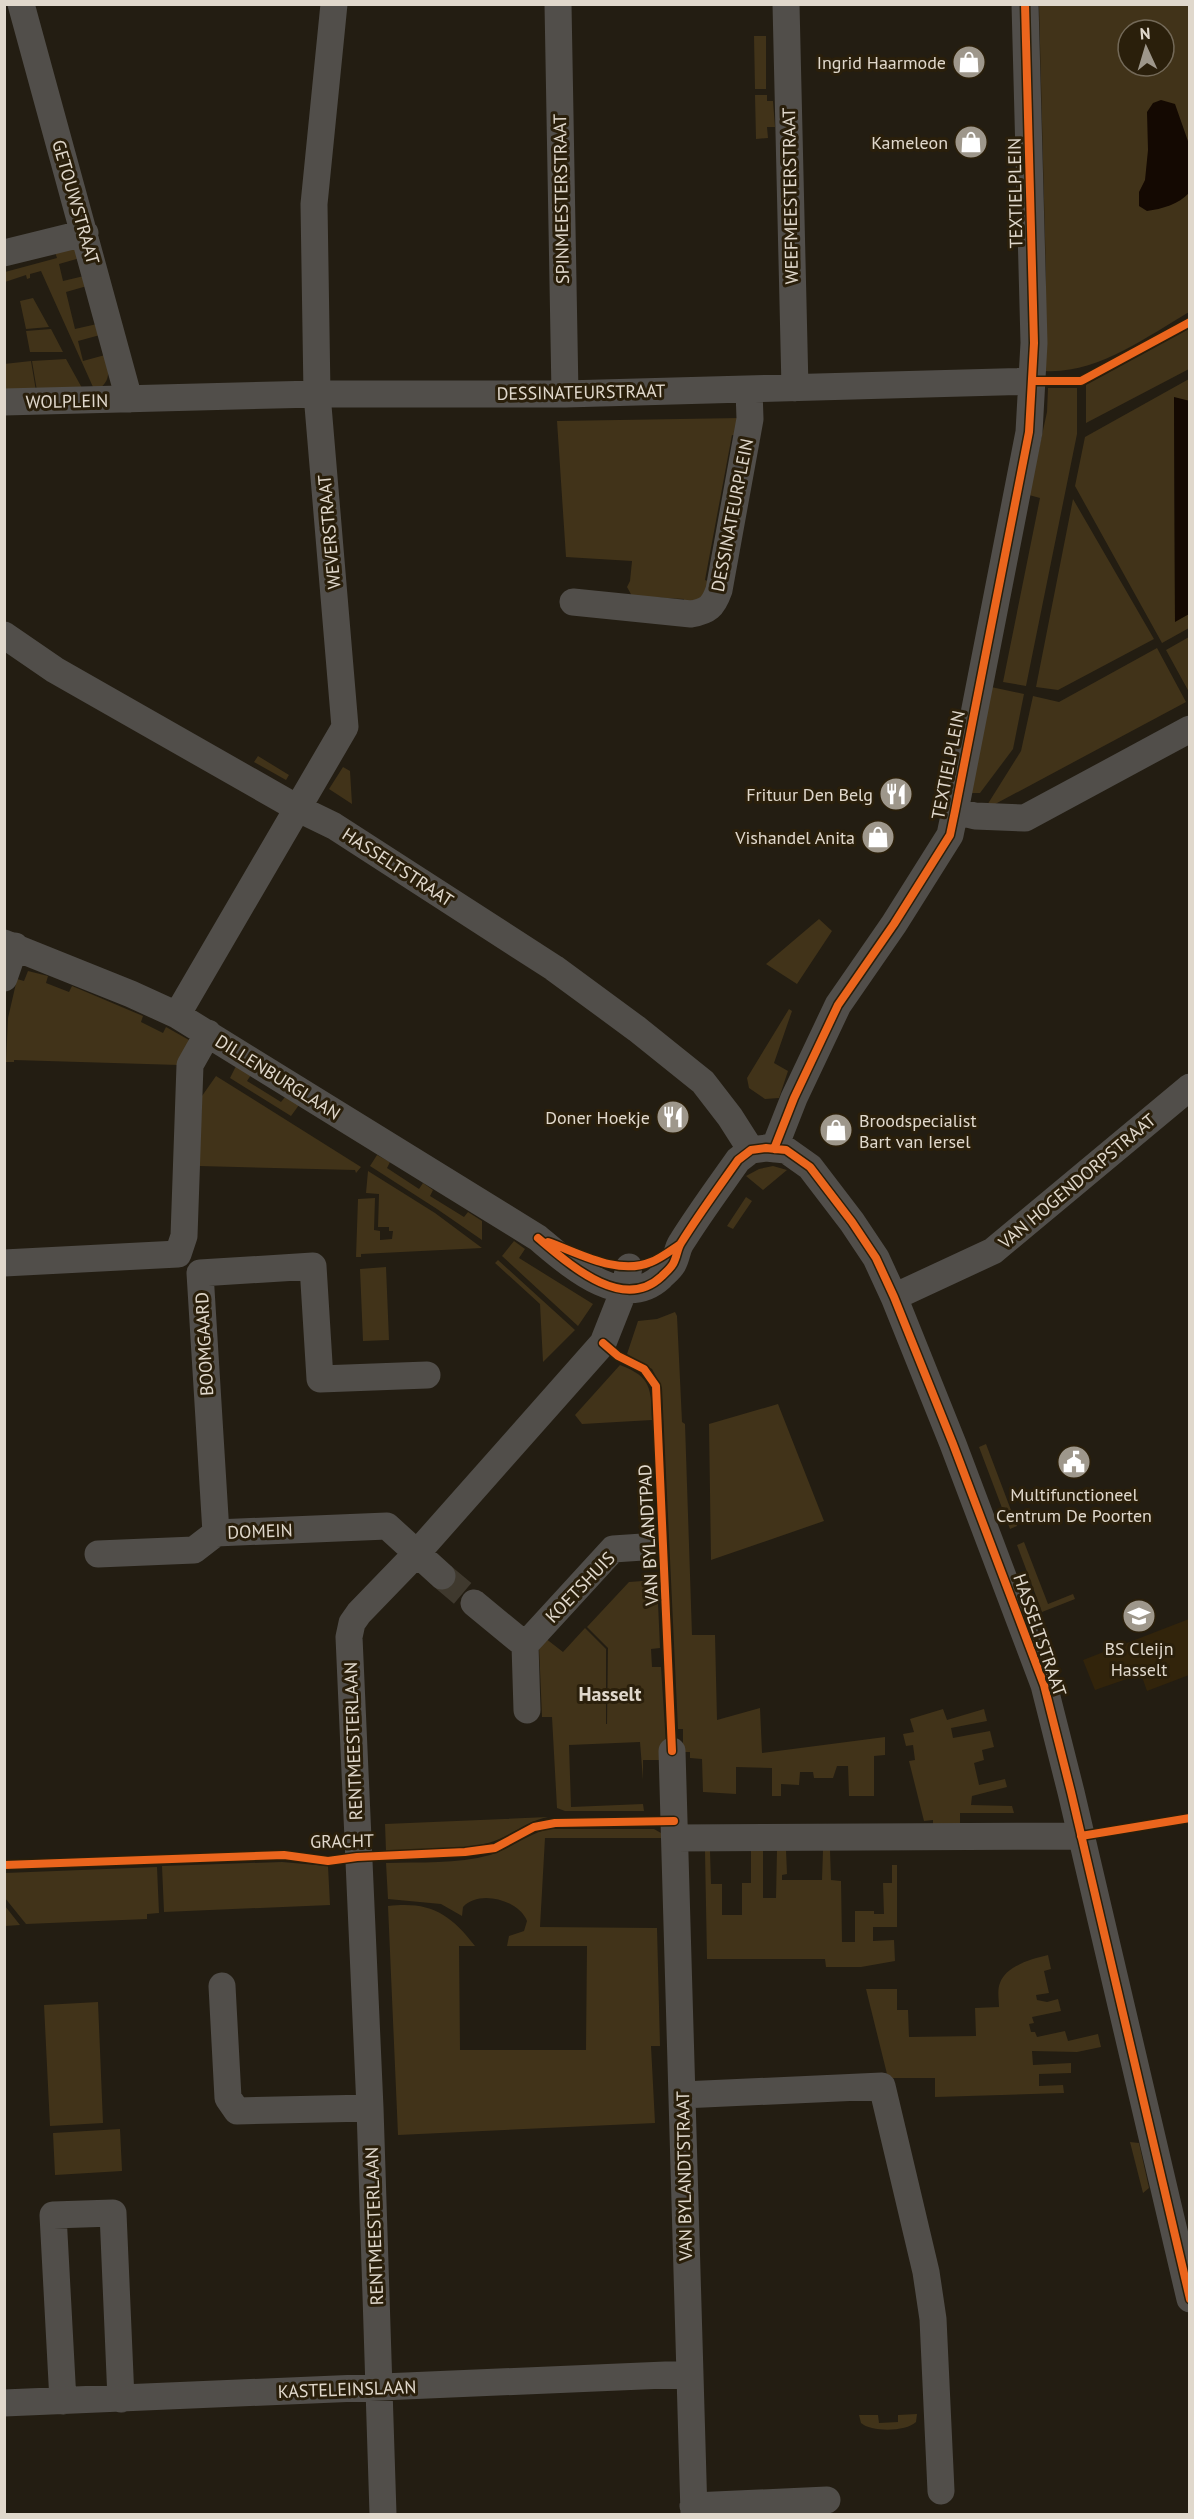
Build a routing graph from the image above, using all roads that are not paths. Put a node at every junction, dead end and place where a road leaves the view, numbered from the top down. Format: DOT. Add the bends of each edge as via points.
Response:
graph roads {
  1 [pos="21,4"];
  2 [pos="334,4"];
  3 [pos="558,4"];
  4 [pos="786,4"];
  5 [pos="1025,4"];
  6 [pos="85,233"];
  7 [pos="4,253"];
  8 [pos="1032,381"];
  9 [pos="795,388"];
  10 [pos="749,390"];
  11 [pos="564,393"];
  12 [pos="317,394"];
  13 [pos="129,399"];
  14 [pos="4,402"];
  15 [pos="573,602"];
  16 [pos="4,635"];
  17 [pos="1190,729"];
  18 [pos="299,809"];
  19 [pos="955,811"];
  20 [pos="10,944"];
  21 [pos="4,978"];
  22 [pos="177,1015"];
  23 [pos="208,1033"];
  24 [pos="1190,1088"];
  25 [pos="764,1149"];
  26 [pos="4,1263"];
  27 [pos="627,1279"];
  28 [pos="894,1296"];
  29 [pos="428,1375"];
  30 [pos="216,1533"];
  31 [pos="643,1547"];
  32 [pos="417,1553"];
  33 [pos="98,1554"];
  34 [pos="442,1576"];
  35 [pos="474,1603"];
  36 [pos="525,1645"];
  37 [pos="527,1710"];
  38 [pos="672,1751"];
  39 [pos="1081,1836"];
  40 [pos="675,1838"];
  41 [pos="222,1986"];
  42 [pos="682,2095"];
  43 [pos="370,2108"];
  44 [pos="1190,2299"];
  45 [pos="689,2374"];
  46 [pos="379,2387"];
  47 [pos="121,2399"];
  48 [pos="63,2401"];
  49 [pos="4,2403"];
  50 [pos="941,2491"];
  51 [pos="827,2500"];
  52 [pos="694,2510"];
  53 [pos="383,2514"];
  1 -- 6 [label="street, GETOUWSTRAAT"];
  2 -- 12 [label="street, WEVERSTRAAT" via="314,204"];
  3 -- 11 [label="street, SPINMEESTERSTRAAT"];
  4 -- 9 [label="street, WEEFMEESTERSTRAAT"];
  5 -- 8 [label="street, TEXTIELPLEIN"];
  6 -- 7 [label="street"];
  6 -- 13 [label="street, GETOUWSTRAAT"];
  8 -- 9 [label="street, DESSINATEURSTRAAT"];
  8 -- 19 [label="street, TEXTIELPLEIN" via="1029,432"];
  9 -- 10 [label="street, DESSINATEURSTRAAT"];
  10 -- 11 [label="street, DESSINATEURSTRAAT"];
  10 -- 15 [label="street, DESSINATEURPLEIN" via="750,419 714,604 706,611 691,614"];
  11 -- 12 [label="street, DESSINATEURSTRAAT"];
  12 -- 13 [label="street, DESSINATEURSTRAAT"];
  12 -- 18 [label="street, WEVERSTRAAT" via="345,727"];
  13 -- 14 [label="street, WOLPLEIN"];
  16 -- 18 [label="street, HASSELTSTRAAT" via="55,670"];
  17 -- 19 [label="street, TEXTIELPLEIN" via="1025,818"];
  18 -- 22 [label="street, WEVERSTRAAT"];
  18 -- 25 [label="street, HASSELTSTRAAT" via="334,826 554,968 703,1082 730,1117"];
  19 -- 25 [label="street, TEXTIELPLEIN" via="950,835 837,1005 794,1098"];
  20 -- 21 [label="street"];
  20 -- 22 [label="street, DILLENBURGLAAN"];
  22 -- 23 [label="street, DILLENBURGLAAN"];
  23 -- 26 [label="street" via="190,1065 184,1236 178,1254"];
  23 -- 27 [label="street, DILLENBURGLAAN" via="538,1238 571,1266 612,1288"];
  24 -- 28 [label="street, VAN HOGENDORPSTRAAT" via="993,1251"];
  25 -- 27 [label="street" via="738,1160 679,1245 673,1264 654,1283 641,1289"];
  25 -- 28 [label="street, HASSELTSTRAAT" via="786,1150 810,1167 852,1221"];
  27 -- 32 [label="street, RENTMEESTERLAAN" via="603,1343"];
  28 -- 39 [label="street, HASSELTSTRAAT" via="1044,1685"];
  29 -- 30 [label="street, BOOMGAARD" via="320,1379 313,1266 200,1273"];
  30 -- 32 [label="street, DOMEIN" via="387,1526"];
  30 -- 33 [label="street, DOMEIN" via="194,1550"];
  31 -- 36 [label="street, KOETSHUIS" via="613,1549"];
  32 -- 34 [label="street"];
  32 -- 43 [label="street, RENTMEESTERLAAN" via="359,1613 349,1637"];
  35 -- 36 [label="street"];
  36 -- 37 [label="street"];
  38 -- 40 [label="street, VAN BYLANDTSTRAAT"];
  39 -- 40 [label="street"];
  39 -- 44 [label="street, HASSELTSTRAAT"];
  40 -- 42 [label="street, VAN BYLANDTSTRAAT"];
  41 -- 43 [label="street" via="228,2098 237,2110"];
  42 -- 45 [label="street, VAN BYLANDTSTRAAT"];
  42 -- 50 [label="street" via="882,2086 926,2272 933,2319"];
  43 -- 46 [label="street, RENTMEESTERLAAN"];
  45 -- 46 [label="street, KASTELEINSLAAN"];
  45 -- 52 [label="street, VAN BYLANDTSTRAAT"];
  46 -- 47 [label="street, KASTELEINSLAAN"];
  46 -- 53 [label="street, RENTMEESTERLAAN"];
  47 -- 48 [label="street, KASTELEINSLAAN"];
  47 -- 48 [label="street" via="112,2212 82,2213 53,2216"];
  48 -- 49 [label="street, KASTELEINSLAAN"];
  51 -- 52 [label="street"];
}
